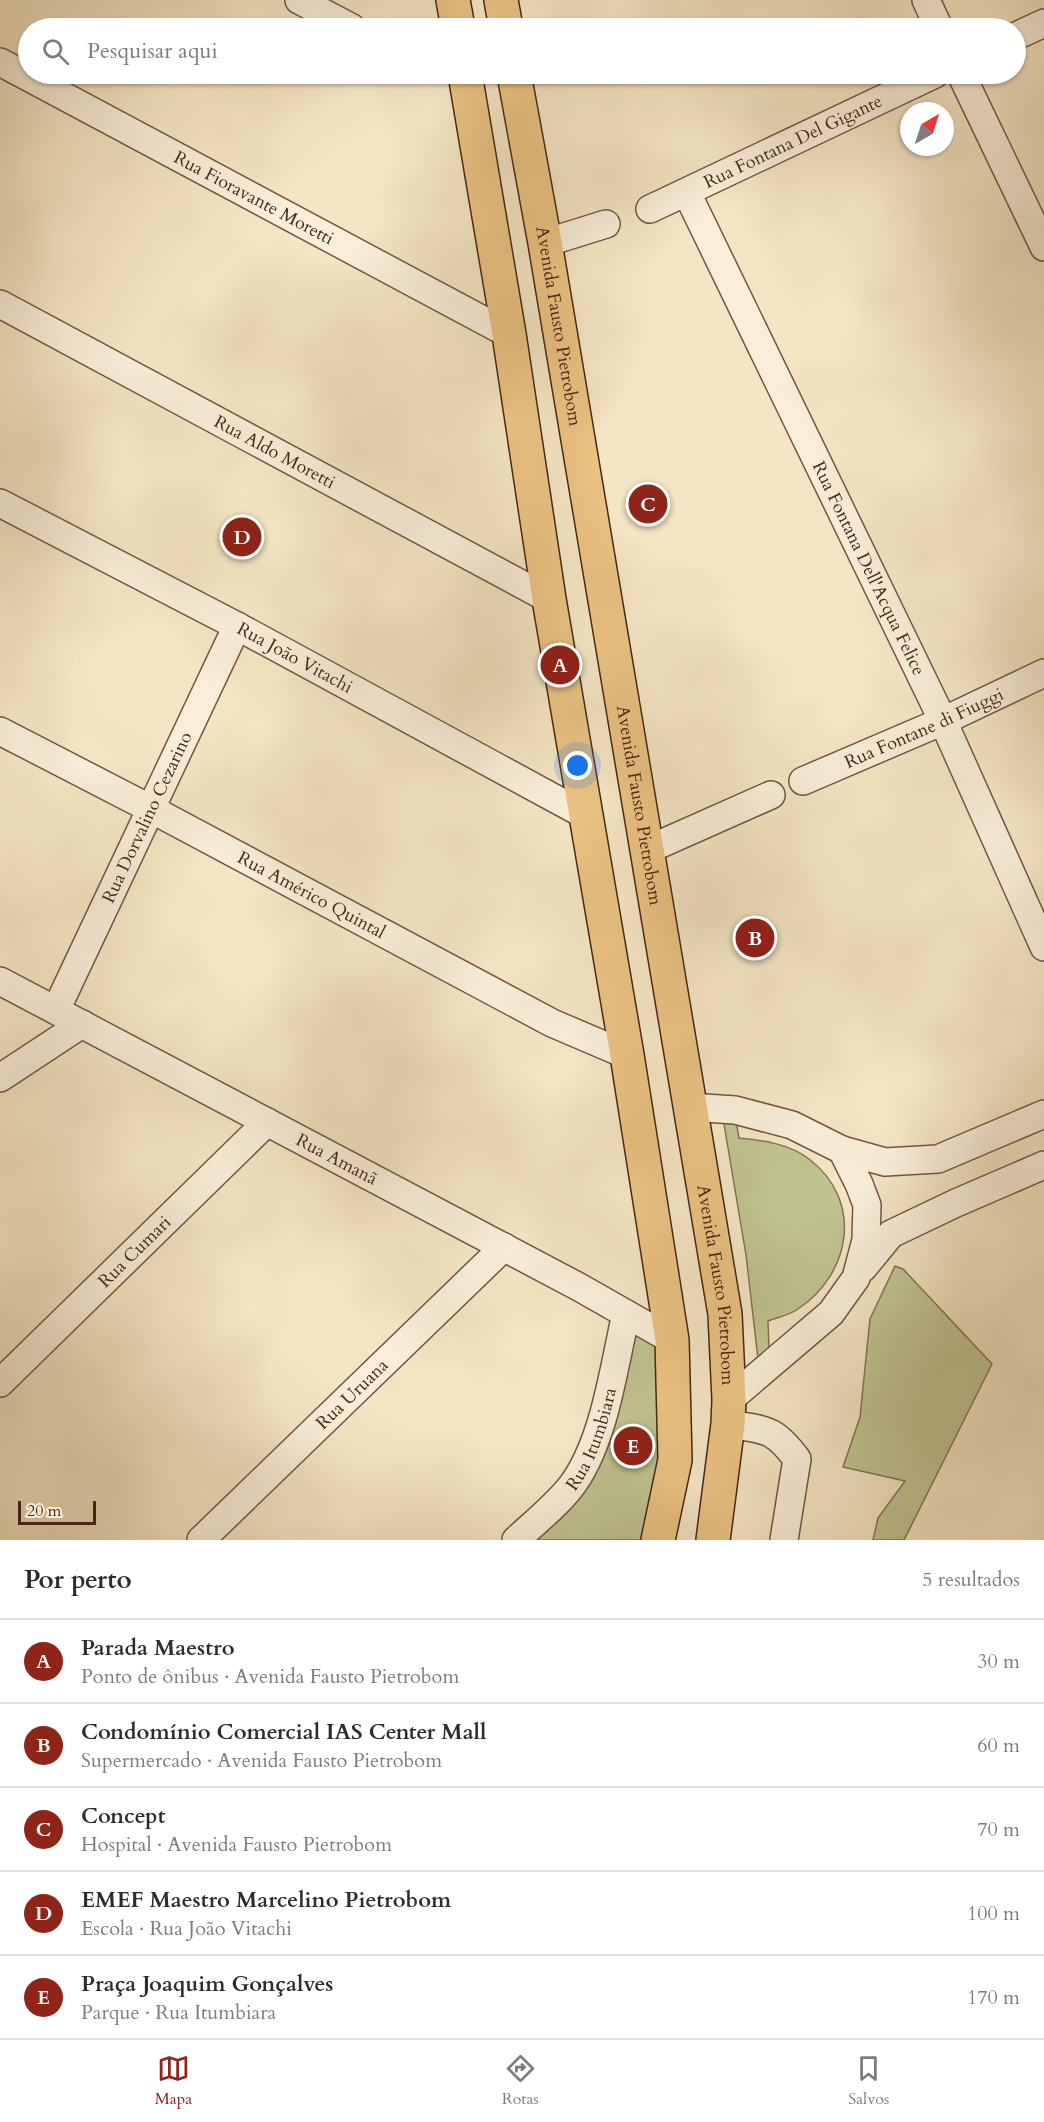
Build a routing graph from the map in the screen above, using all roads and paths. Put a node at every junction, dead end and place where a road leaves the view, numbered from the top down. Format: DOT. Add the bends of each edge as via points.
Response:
graph roads {
  1 [pos="299,0"];
  2 [pos="453,0"];
  3 [pos="501,0"];
  4 [pos="926,0"];
  5 [pos="333,18"];
  6 [pos="456,18"];
  7 [pos="504,18"];
  8 [pos="934,18"];
  9 [pos="1044,23"];
  10 [pos="1026,31"];
  11 [pos="0,62"];
  12 [pos="18,72"];
  13 [pos="41,84"];
  14 [pos="467,84"];
  15 [pos="516,84"];
  16 [pos="914,84"];
  17 [pos="966,84"];
  18 [pos="687,193"];
  19 [pos="650,209"];
  20 [pos="606,224"];
  21 [pos="544,243"];
  22 [pos="1044,247"];
  23 [pos="0,304"];
  24 [pos="509,334"];
  25 [pos="0,503"];
  26 [pos="549,599"];
  27 [pos="237,626"];
  28 [pos="1044,672"];
  29 [pos="943,721"];
  30 [pos="0,731"];
  31 [pos="803,781"];
  32 [pos="771,795"];
  33 [pos="151,809"];
  34 [pos="587,816"];
  35 [pos="647,850"];
  36 [pos="1044,948"];
  37 [pos="0,981"];
  38 [pos="56,1010"];
  39 [pos="82,1024"];
  40 [pos="627,1055"];
  41 [pos="0,1078"];
  42 [pos="689,1107"];
  43 [pos="1044,1114"];
  44 [pos="267,1122"];
  45 [pos="842,1150"];
  46 [pos="1044,1166"];
  47 [pos="504,1246"];
  48 [pos="856,1278"];
  49 [pos="626,1314"];
  50 [pos="672,1340"];
  51 [pos="0,1383"];
  52 [pos="729,1412"];
  53 [pos="201,1540"];
  54 [pos="516,1540"];
  55 [pos="658,1540"];
  56 [pos="713,1540"];
  57 [pos="784,1540"];
  1 -- 5 [label="street"];
  2 -- 6 [label="main road"];
  3 -- 7 [label="main road"];
  4 -- 8 [label="street"];
  9 -- 10 [label="street"];
  11 -- 12 [label="street, Rua Fioravante Moretti"];
  13 -- 24 [label="street, Rua Fioravante Moretti"];
  14 -- 24 [label="main road"];
  15 -- 21 [label="main road, Avenida Fausto Pietrobom"];
  16 -- 18 [label="street, Rua Fontana Del Gigante"];
  17 -- 22 [label="street"];
  18 -- 19 [label="street, Rua Fontana Del Gigante"];
  18 -- 29 [label="street, Rua Fontana Dell'Acqua Felice"];
  20 -- 21 [label="street"];
  21 -- 35 [label="main road, Avenida Fausto Pietrobom"];
  23 -- 26 [label="street, Rua Aldo Moretti"];
  24 -- 26 [label="main road"];
  25 -- 27 [label="street, Rua João Vitachi"];
  26 -- 34 [label="main road"];
  27 -- 33 [label="street, Rua Dorvalino Cezarino"];
  27 -- 34 [label="street, Rua João Vitachi"];
  28 -- 29 [label="street, Rua Fontane di Fiuggi"];
  29 -- 31 [label="street, Rua Fontane di Fiuggi"];
  29 -- 36 [label="street, Rua Fontana Dell'Acqua Felice"];
  30 -- 33 [label="street, Rua Américo Quintal"];
  32 -- 35 [label="street"];
  33 -- 38 [label="street, Rua Dorvalino Cezarino"];
  33 -- 40 [label="street, Rua Américo Quintal" via="552,1023"];
  34 -- 40 [label="main road"];
  35 -- 42 [label="main road, Avenida Fausto Pietrobom"];
  37 -- 38 [label="street, Rua Amanã"];
  38 -- 39 [label="street, Rua Amanã"];
  39 -- 41 [label="street"];
  39 -- 44 [label="street, Rua Amanã"];
  40 -- 50 [label="main road"];
  42 -- 45 [label="street" via="735,1110 792,1125"];
  42 -- 52 [label="main road, Avenida Fausto Pietrobom" via="725,1314"];
  43 -- 45 [label="street" via="938,1159 885,1162"];
  44 -- 47 [label="street, Rua Amanã"];
  44 -- 51 [label="street, Rua Cumari"];
  45 -- 48 [label="street" via="867,1205 866,1240"];
  46 -- 48 [label="street" via="891,1234"];
  47 -- 49 [label="street, Rua Amanã"];
  47 -- 53 [label="street, Rua Uruana"];
  48 -- 52 [label="street" via="831,1313"];
  49 -- 50 [label="street, Rua Amanã"];
  49 -- 54 [label="street, Rua Itumbiara" via="598,1437 589,1460 573,1484"];
  50 -- 55 [label="main road" via="675,1460"];
  52 -- 56 [label="main road, Avenida Fausto Pietrobom"];
  52 -- 57 [label="street" via="785,1442 796,1459"];
}
